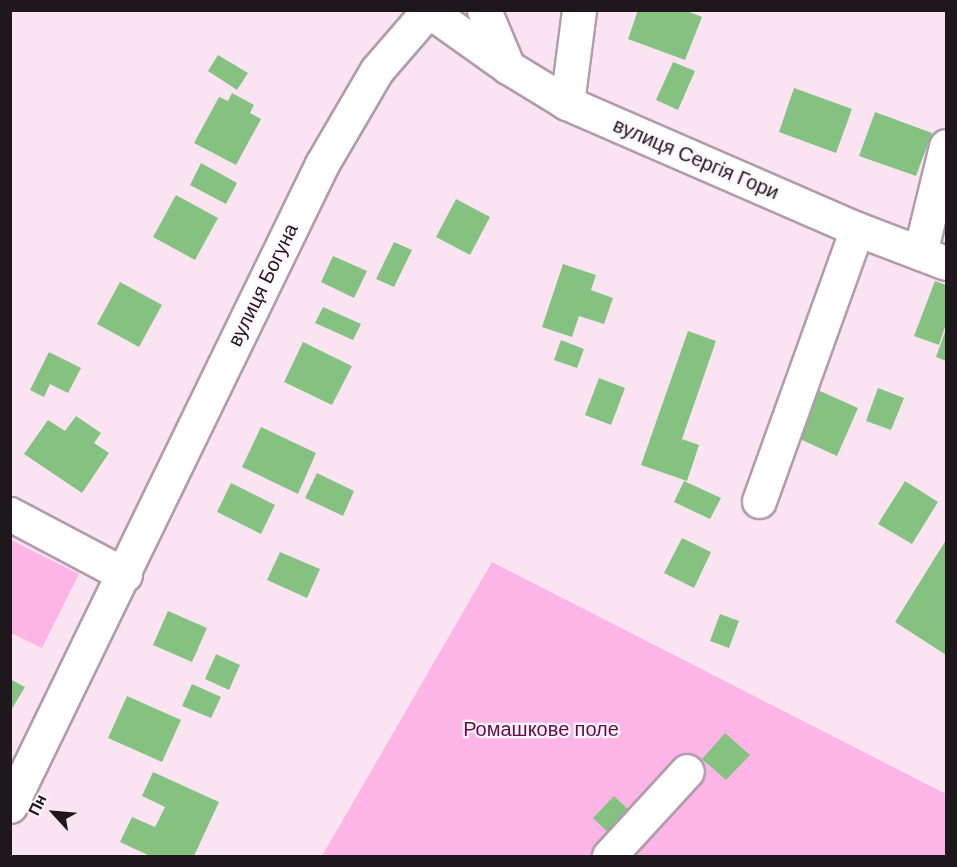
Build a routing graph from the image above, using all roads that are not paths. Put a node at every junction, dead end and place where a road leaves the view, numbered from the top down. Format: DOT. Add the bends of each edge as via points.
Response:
graph roads {
  1 [pos="428,10"];
  2 [pos="484,10"];
  3 [pos="579,10"];
  4 [pos="508,67"];
  5 [pos="567,103"];
  6 [pos="946,146"];
  7 [pos="857,228"];
  8 [pos="933,258"];
  9 [pos="759,501"];
  10 [pos="10,514"];
  11 [pos="124,575"];
  12 [pos="687,771"];
  13 [pos="10,806"];
  14 [pos="609,856"];
  1 -- 4 [label="street, вулиця Богуна"];
  1 -- 11 [label="street, вулиця Богуна" via="377,70 322,164"];
  2 -- 4 [label="street"];
  3 -- 5 [label="street"];
  4 -- 5 [label="street, вулиця Сергія Гори"];
  5 -- 7 [label="street, вулиця Сергія Гори"];
  6 -- 8 [label="street"];
  7 -- 8 [label="street, вулиця Сергія Гори"];
  7 -- 9 [label="street"];
  10 -- 11 [label="street"];
  11 -- 13 [label="street, вулиця Богуна"];
  12 -- 14 [label="street"];
}
